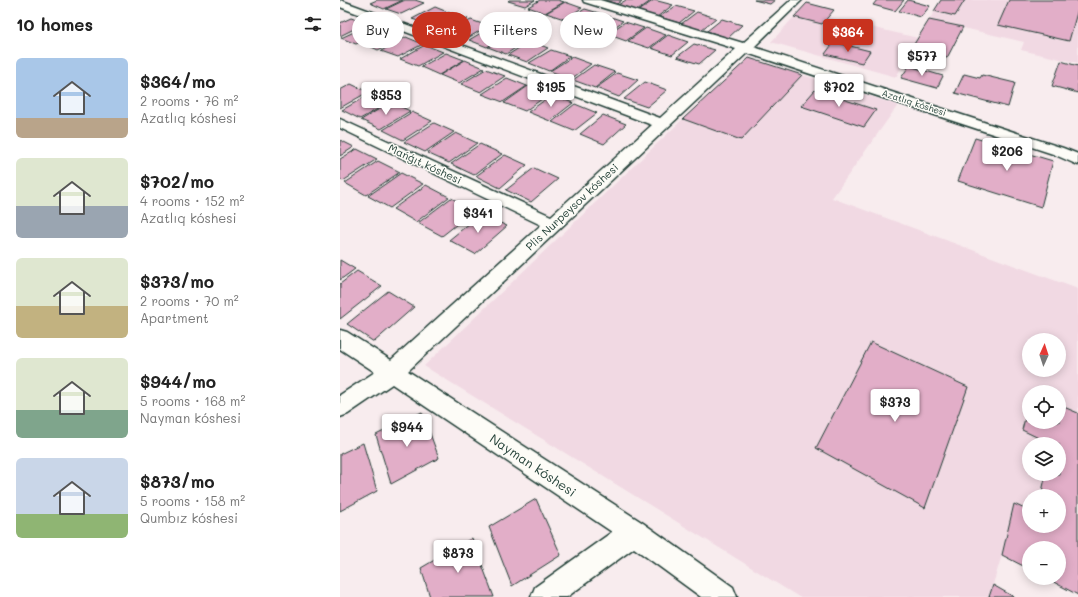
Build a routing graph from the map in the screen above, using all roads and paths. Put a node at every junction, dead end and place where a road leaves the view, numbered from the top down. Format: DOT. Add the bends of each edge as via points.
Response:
graph roads {
  1 [pos="588,0"];
  2 [pos="797,0"];
  3 [pos="340,3"];
  4 [pos="746,48"];
  5 [pos="340,124"];
  6 [pos="663,124"];
  7 [pos="1078,160"];
  8 [pos="553,224"];
  9 [pos="340,338"];
  10 [pos="393,372"];
  11 [pos="340,407"];
  12 [pos="634,532"];
  13 [pos="545,597"];
  14 [pos="723,597"];
  1 -- 4 [label="street, Azatlıq kóshesi"];
  2 -- 4 [label="street, Plis Nurpeysov kóshesi"];
  3 -- 6 [label="street"];
  4 -- 6 [label="street, Plis Nurpeysov kóshesi"];
  4 -- 7 [label="street, Azatlıq kóshesi" via="1058,151"];
  5 -- 8 [label="street, Mańǵıt kóshesi"];
  6 -- 8 [label="street, Plis Nurpeysov kóshesi"];
  8 -- 10 [label="street, Plis Nurpeysov kóshesi"];
  9 -- 10 [label="street, Nayman kóshesi"];
  10 -- 11 [label="street, Plis Nurpeysov kóshesi"];
  10 -- 12 [label="street, Nayman kóshesi"];
  12 -- 13 [label="street"];
  12 -- 14 [label="street, Nayman kóshesi"];
}
